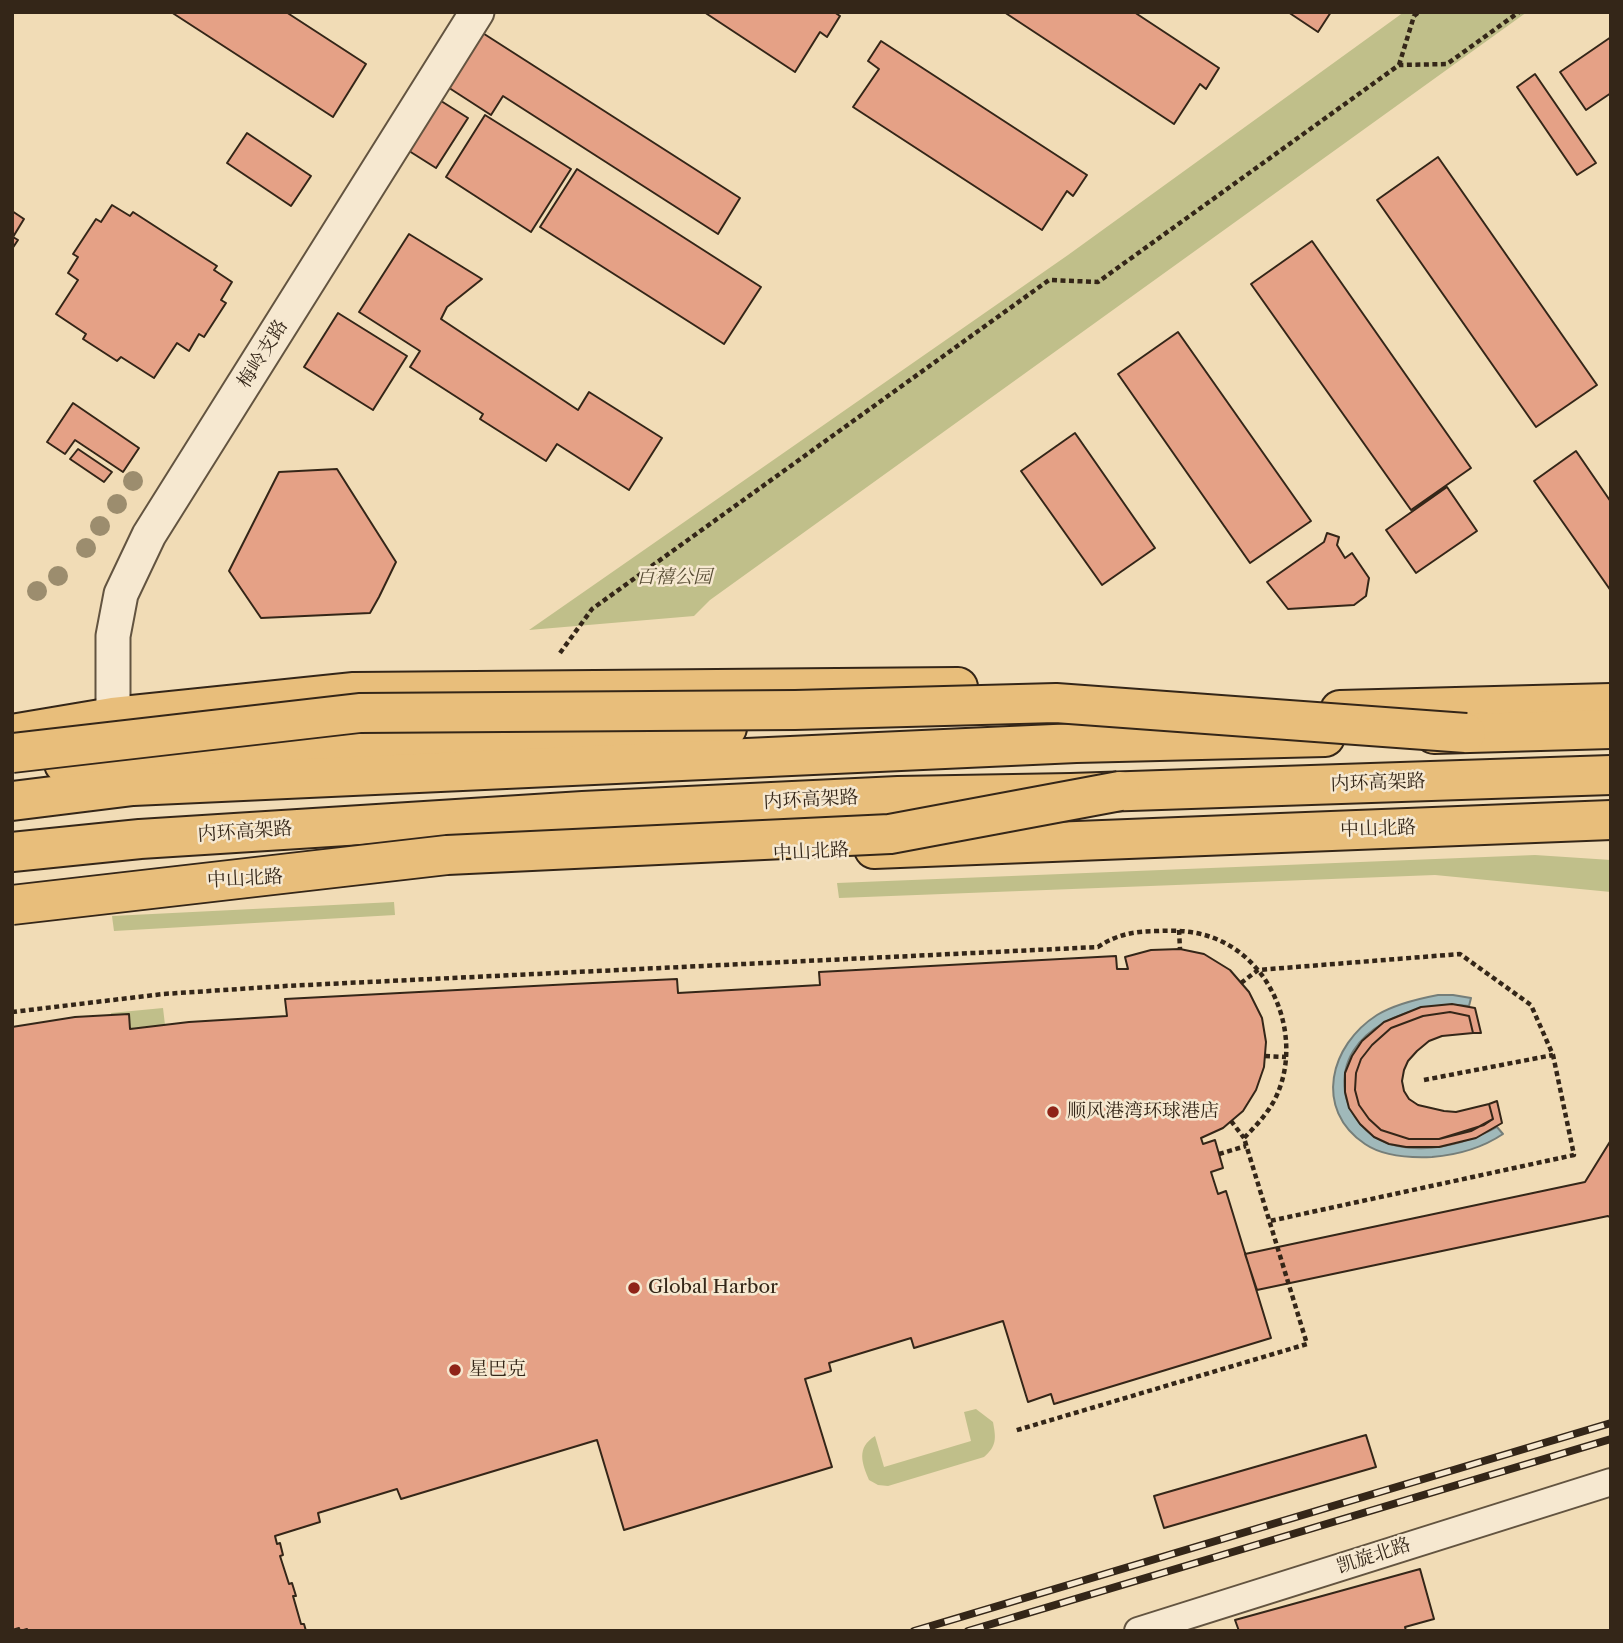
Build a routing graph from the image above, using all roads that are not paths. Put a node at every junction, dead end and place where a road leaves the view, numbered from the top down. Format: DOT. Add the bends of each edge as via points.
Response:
graph roads {
  1 [pos="477,12"];
  2 [pos="1611,703"];
  3 [pos="1071,716"];
  4 [pos="113,717"];
  5 [pos="1611,729"];
  6 [pos="1466,733"];
  7 [pos="12,734"];
  8 [pos="12,753"];
  9 [pos="12,771"];
  10 [pos="1611,775"];
  11 [pos="1120,791"];
  12 [pos="12,801"];
  13 [pos="1611,820"];
  14 [pos="12,852"];
  15 [pos="12,894"];
  16 [pos="12,905"];
  17 [pos="1611,1482"];
  18 [pos="1138,1631"];
  1 -- 4 [label="street, 梅岭支路" via="149,535 121,594 113,636"];
  2 -- 3 [label="main road"];
  3 -- 4 [label="main road" via="976,687 354,692"];
  3 -- 9 [label="main road" via="525,735"];
  4 -- 7 [label="main road"];
  5 -- 6 [label="main road"];
  6 -- 8 [label="main road, bridge" via="1056,704 359,713"];
  6 -- 12 [label="main road, bridge" via="1062,744 146,786"];
  10 -- 11 [label="main road, 内环高架路"];
  11 -- 14 [label="main road, 内环高架路, bridge" via="583,811 140,839"];
  11 -- 16 [label="main road, bridge" via="890,834 447,855"];
  13 -- 15 [label="main road, 中山北路" via="601,861"];
  17 -- 18 [label="street, 凯旋北路"];
}
